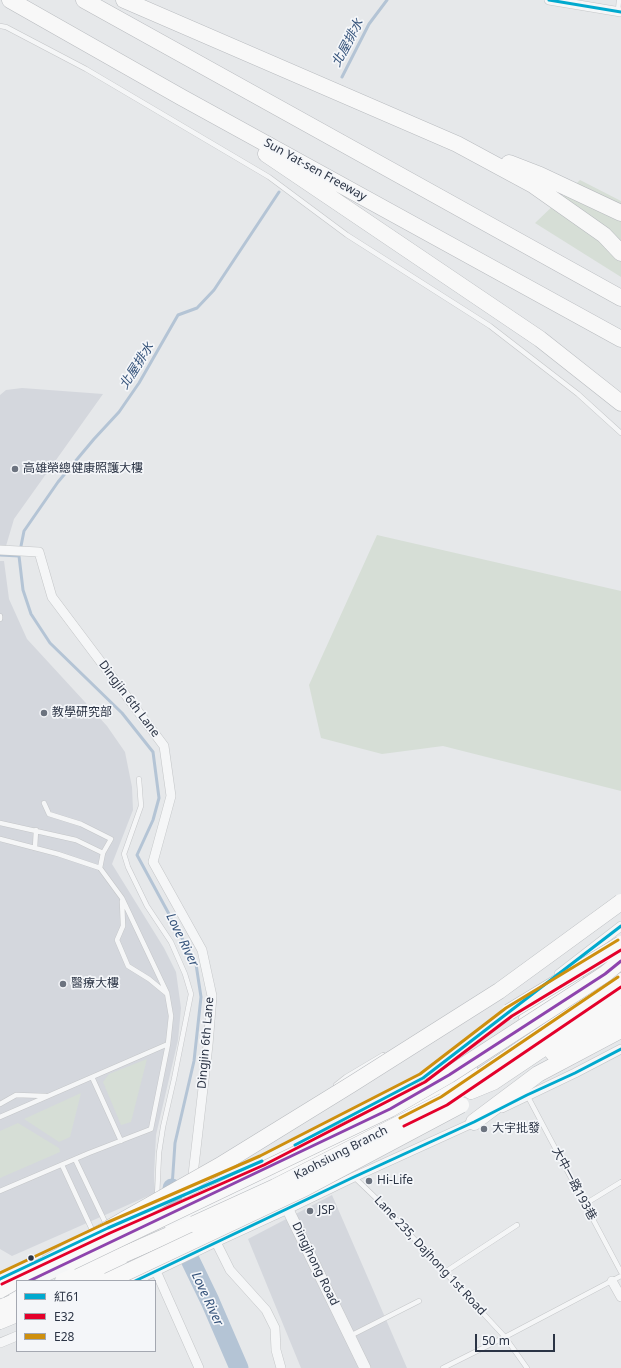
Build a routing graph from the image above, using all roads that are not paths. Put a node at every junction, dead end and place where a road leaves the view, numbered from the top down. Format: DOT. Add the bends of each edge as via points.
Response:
graph roads {
  1 [pos="10,0"];
  2 [pos="84,0"];
  3 [pos="124,0"];
  4 [pos="549,0"];
  5 [pos="619,0"];
  6 [pos="619,11"];
  7 [pos="0,26"];
  8 [pos="181,97"];
  9 [pos="537,180"];
  10 [pos="621,213"];
  11 [pos="621,253"];
  12 [pos="621,298"];
  13 [pos="540,339"];
  14 [pos="621,339"];
  15 [pos="621,388"];
  16 [pos="621,403"];
  17 [pos="621,434"];
  18 [pos="3,550"];
  19 [pos="139,779"];
  20 [pos="44,803"];
  21 [pos="0,823"];
  22 [pos="36,830"];
  23 [pos="0,839"];
  24 [pos="35,848"];
  25 [pos="103,853"];
  26 [pos="100,868"];
  27 [pos="621,897"];
  28 [pos="122,898"];
  29 [pos="621,902"];
  30 [pos="621,926"];
  31 [pos="621,937"];
  32 [pos="621,944"];
  33 [pos="621,961"];
  34 [pos="621,981"];
  35 [pos="166,993"];
  36 [pos="621,996"];
  37 [pos="509,1012"];
  38 [pos="621,1014"];
  39 [pos="448,1017"];
  40 [pos="621,1030"];
  41 [pos="168,1044"];
  42 [pos="621,1049"];
  43 [pos="387,1053"];
  44 [pos="92,1077"];
  45 [pos="334,1086"];
  46 [pos="527,1095"];
  47 [pos="48,1096"];
  48 [pos="323,1096"];
  49 [pos="444,1101"];
  50 [pos="0,1104"];
  51 [pos="0,1117"];
  52 [pos="474,1122"];
  53 [pos="121,1141"];
  54 [pos="75,1159"];
  55 [pos="262,1161"];
  56 [pos="62,1165"];
  57 [pos="277,1174"];
  58 [pos="354,1177"];
  59 [pos="621,1182"];
  60 [pos="0,1191"];
  61 [pos="192,1191"];
  62 [pos="585,1204"];
  63 [pos="157,1207"];
  64 [pos="288,1209"];
  65 [pos="189,1221"];
  66 [pos="517,1225"];
  67 [pos="108,1228"];
  68 [pos="94,1234"];
  69 [pos="216,1242"];
  70 [pos="104,1251"];
  71 [pos="156,1271"];
  72 [pos="445,1272"];
  73 [pos="621,1272"];
  74 [pos="621,1276"];
  75 [pos="0,1280"];
  76 [pos="31,1280"];
  77 [pos="32,1280"];
  78 [pos="39,1280"];
  79 [pos="61,1280"];
  80 [pos="65,1280"];
  81 [pos="93,1280"];
  82 [pos="110,1280"];
  83 [pos="137,1280"];
  84 [pos="612,1281"];
  85 [pos="11,1293"];
  86 [pos="621,1297"];
  87 [pos="420,1301"];
  88 [pos="16,1307"];
  89 [pos="0,1308"];
  90 [pos="16,1314"];
  91 [pos="0,1315"];
  92 [pos="0,1321"];
  93 [pos="16,1321"];
  94 [pos="0,1328"];
  95 [pos="16,1336"];
  96 [pos="350,1336"];
  97 [pos="505,1337"];
  98 [pos="0,1344"];
  99 [pos="446,1367"];
  100 [pos="199,1368"];
  101 [pos="281,1368"];
  102 [pos="366,1368"];
  103 [pos="526,1368"];
  1 -- 8 [label="highway, Sun Yat-sen Freeway"];
  2 -- 12 [label="highway"];
  3 -- 9 [label="highway"];
  4 -- 6 [label="street"];
  5 -- 6 [label="lane"];
  7 -- 17 [label="lane" via="86,69 269,177 347,235 490,326 578,394"];
  8 -- 13 [label="highway"];
  8 -- 14 [label="highway, Sun Yat-sen Freeway"];
  9 -- 10 [label="highway"];
  9 -- 11 [label="highway" via="604,235"];
  13 -- 15 [label="highway"];
  13 -- 16 [label="highway"];
  18 -- 61 [label="street, Dingjin 6th Lane" via="39,552 52,597 164,746 171,796 153,862 202,950 212,996"];
  19 -- 63 [label="lane" via="141,806 124,854 147,906 171,942 191,994 163,1127 159,1153"];
  20 -- 25 [label="lane" via="49,814 81,824 110,839"];
  21 -- 22 [label="lane"];
  22 -- 24 [label="lane"];
  22 -- 25 [label="lane" via="76,840"];
  23 -- 24 [label="lane"];
  24 -- 26 [label="lane"];
  25 -- 26 [label="lane"];
  26 -- 28 [label="lane"];
  27 -- 39 [label="lane" via="495,989"];
  28 -- 35 [label="lane"];
  28 -- 35 [label="lane" via="123,926 117,940 128,966"];
  29 -- 77 [label="highway, bridge" via="499,991"];
  30 -- 37 [label="street, bridge"];
  31 -- 57 [label="highway" via="450,1084 373,1127"];
  32 -- 37 [label="highway, bridge"];
  33 -- 76 [label="highway, Kaohsiung Branch, bridge" via="449,1075 390,1109"];
  34 -- 49 [label="highway, Kaohsiung Branch"];
  35 -- 41 [label="lane" via="171,1016"];
  36 -- 49 [label="highway" via="493,1082"];
  37 -- 55 [label="street" via="423,1078"];
  38 -- 82 [label="highway, bridge" via="461,1105 305,1188"];
  40 -- 52 [label="highway" via="538,1074"];
  41 -- 44 [label="lane"];
  41 -- 53 [label="lane" via="151,1129"];
  42 -- 46 [label="street"];
  43 -- 45 [label="lane"];
  44 -- 47 [label="lane"];
  44 -- 53 [label="lane"];
  46 -- 52 [label="street"];
  46 -- 62 [label="lane, 大中一路193巷"];
  47 -- 50 [label="lane" via="16,1095"];
  47 -- 51 [label="lane"];
  48 -- 61 [label="lane" via="264,1143"];
  49 -- 65 [label="highway, Kaohsiung Branch, bridge" via="275,1187"];
  52 -- 58 [label="street"];
  53 -- 54 [label="lane"];
  54 -- 56 [label="lane"];
  54 -- 67 [label="lane"];
  55 -- 57 [label="street, Dingjhong Road"];
  55 -- 61 [label="street"];
  56 -- 60 [label="lane"];
  56 -- 68 [label="lane"];
  57 -- 64 [label="street, Dingjhong Road"];
  57 -- 65 [label="street"];
  58 -- 64 [label="street"];
  58 -- 72 [label="lane, Lane 235, Dajhong 1st Road"];
  59 -- 62 [label="lane"];
  61 -- 63 [label="street"];
  62 -- 73 [label="lane, 大中一路193巷"];
  63 -- 67 [label="street"];
  64 -- 69 [label="street"];
  64 -- 96 [label="street, Dingjhong Road"];
  65 -- 70 [label="street" via="167,1225"];
  65 -- 80 [label="highway, Kaohsiung Branch"];
  65 -- 81 [label="highway" via="160,1249"];
  66 -- 72 [label="lane"];
  67 -- 68 [label="street"];
  67 -- 70 [label="street" via="109,1240"];
  68 -- 75 [label="street"];
  69 -- 71 [label="street"];
  69 -- 101 [label="street" via="230,1270 266,1310 274,1328"];
  70 -- 78 [label="street"];
  70 -- 79 [label="street"];
  71 -- 83 [label="street"];
  71 -- 100 [label="street"];
  72 -- 97 [label="lane, Lane 235, Dajhong 1st Road"];
  74 -- 84 [label="lane"];
  75 -- 85 [label="street"];
  84 -- 86 [label="street"];
  84 -- 97 [label="lane"];
  85 -- 89 [label="highway"];
  87 -- 96 [label="lane"];
  88 -- 91 [label="street"];
  90 -- 92 [label="highway"];
  93 -- 94 [label="highway"];
  95 -- 98 [label="street"];
  96 -- 102 [label="street, Dingjhong Road"];
  97 -- 99 [label="lane"];
  97 -- 103 [label="lane, Lane 235, Dajhong 1st Road"];
}
